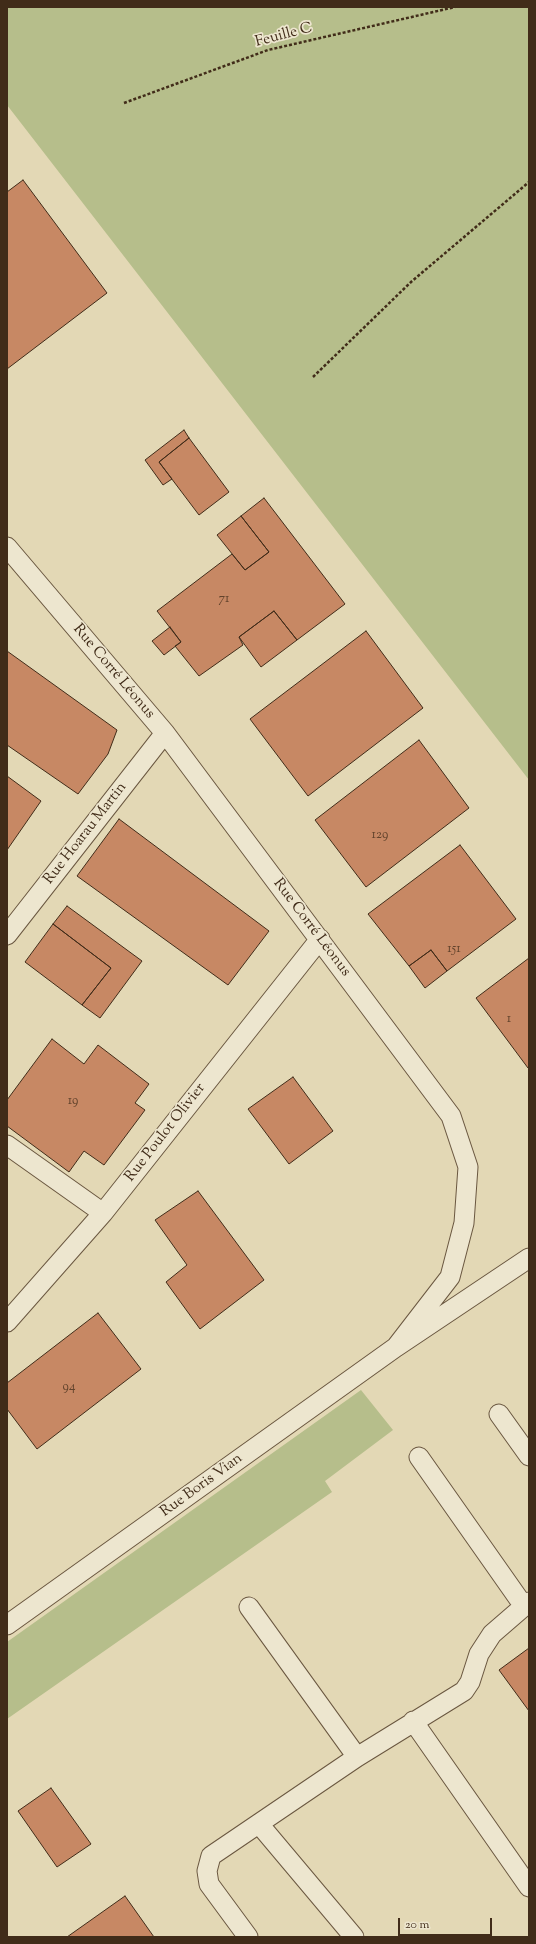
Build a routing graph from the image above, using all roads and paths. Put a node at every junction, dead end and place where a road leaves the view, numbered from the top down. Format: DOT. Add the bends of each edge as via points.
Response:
graph roads {
  1 [pos="455,7"];
  2 [pos="124,103"];
  3 [pos="529,182"];
  4 [pos="313,377"];
  5 [pos="7,547"];
  6 [pos="165,733"];
  7 [pos="7,935"];
  8 [pos="320,939"];
  9 [pos="7,1145"];
  10 [pos="103,1213"];
  11 [pos="529,1258"];
  12 [pos="7,1322"];
  13 [pos="396,1346"];
  14 [pos="499,1414"];
  15 [pos="529,1456"];
  16 [pos="419,1457"];
  17 [pos="526,1604"];
  18 [pos="249,1607"];
  19 [pos="7,1625"];
  20 [pos="413,1721"];
  21 [pos="357,1757"];
  22 [pos="259,1824"];
  23 [pos="529,1887"];
  24 [pos="248,1937"];
  25 [pos="354,1937"];
  1 -- 2 [label="path, Feuille C" via="268,50"];
  3 -- 4 [label="path" via="411,282"];
  5 -- 6 [label="lane, Rue Corré Léonus"];
  6 -- 7 [label="lane, Rue Hoarau Martin"];
  6 -- 8 [label="lane, Rue Corré Léonus"];
  8 -- 10 [label="lane, Rue Poulot Olivier"];
  8 -- 13 [label="lane, Rue Corré Léonus" via="451,1116 468,1167 464,1223 450,1277"];
  9 -- 10 [label="lane"];
  10 -- 12 [label="lane, Rue Poulot Olivier"];
  11 -- 13 [label="lane"];
  13 -- 19 [label="lane, Rue Boris Vian"];
  14 -- 15 [label="lane"];
  16 -- 17 [label="lane"];
  17 -- 20 [label="lane" via="492,1634 478,1654 470,1682 464,1691"];
  18 -- 21 [label="lane"];
  20 -- 21 [label="lane"];
  20 -- 23 [label="lane"];
  21 -- 22 [label="lane"];
  22 -- 24 [label="lane" via="211,1856 207,1871 209,1884"];
  22 -- 25 [label="lane"];
}
